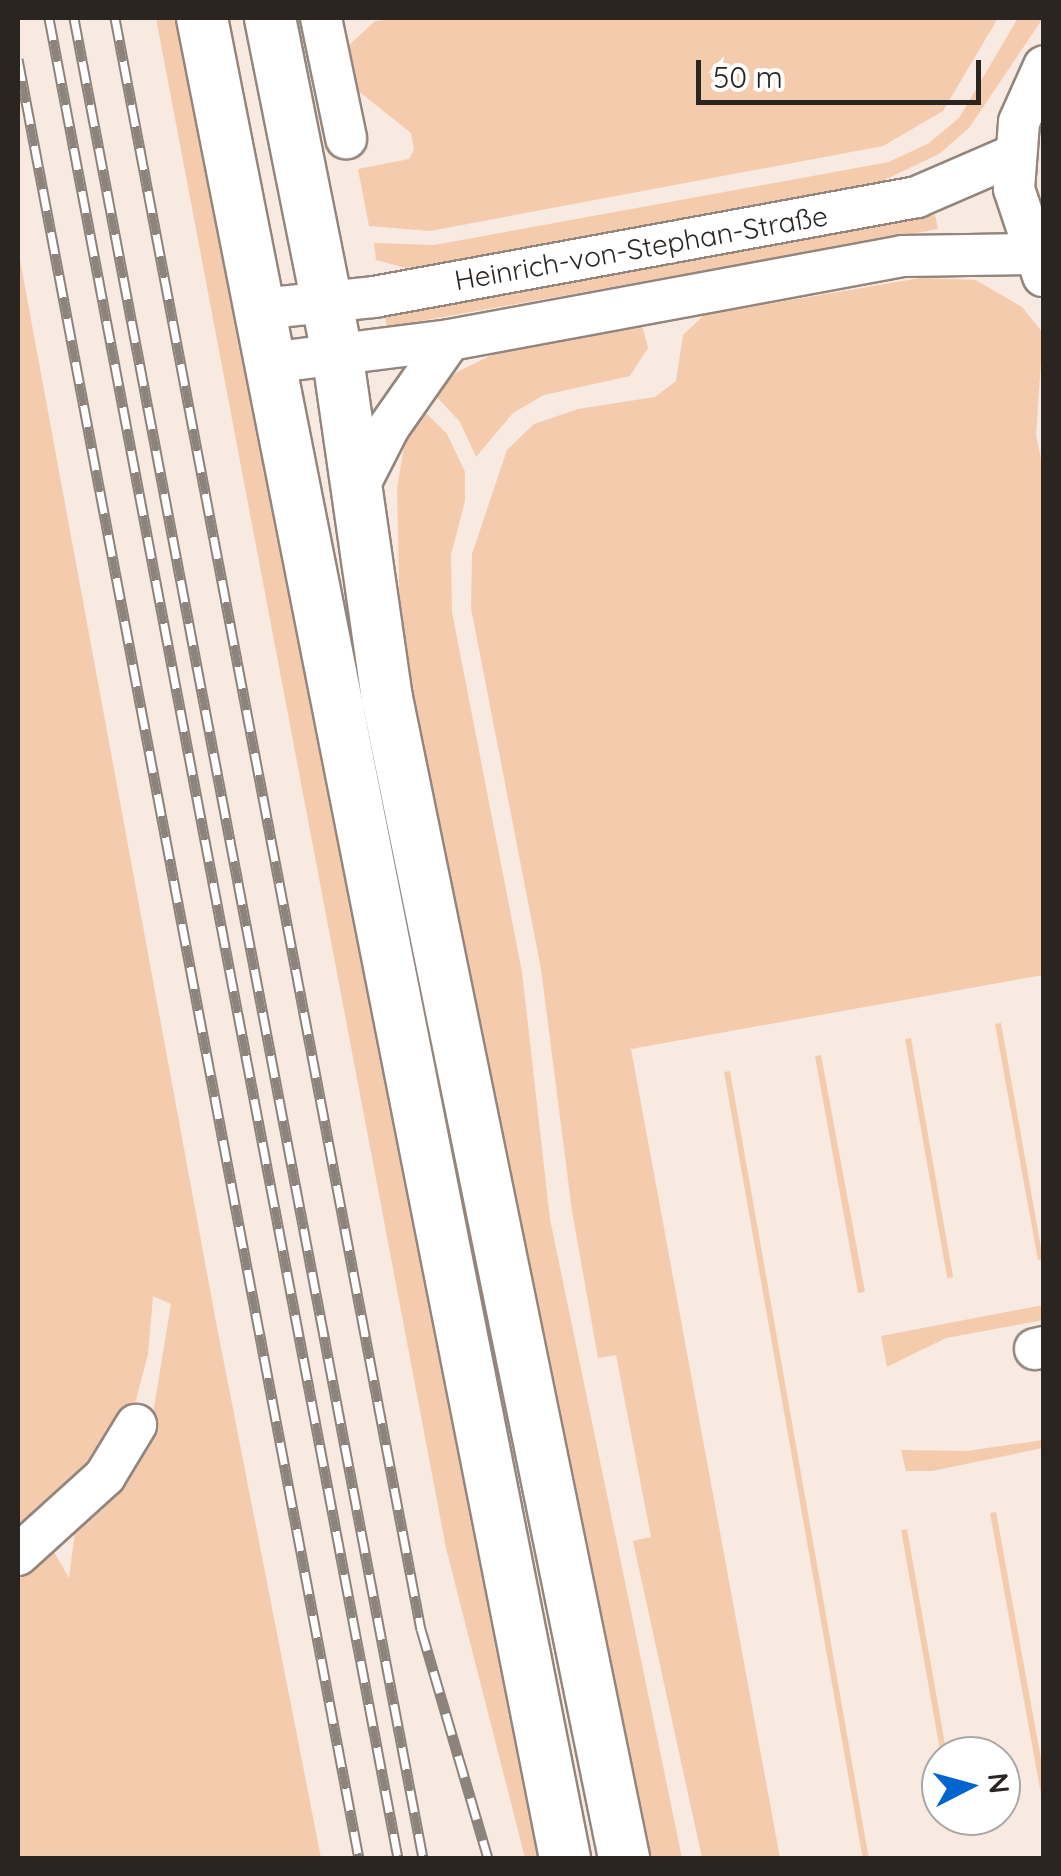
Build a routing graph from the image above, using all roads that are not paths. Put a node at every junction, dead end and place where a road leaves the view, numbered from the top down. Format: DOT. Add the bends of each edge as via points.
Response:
graph roads {
  1 [pos="202,18"];
  2 [pos="270,18"];
  3 [pos="321,18"];
  4 [pos="1044,66"];
  5 [pos="346,138"];
  6 [pos="1014,155"];
  7 [pos="1037,266"];
  8 [pos="327,300"];
  9 [pos="260,309"];
  10 [pos="450,340"];
  11 [pos="337,352"];
  12 [pos="269,364"];
  13 [pos="359,486"];
  14 [pos="136,1426"];
  15 [pos="18,1555"];
  16 [pos="565,1858"];
  17 [pos="624,1858"];
  1 -- 9 [label="main road"];
  2 -- 8 [label="main road"];
  3 -- 5 [label="street"];
  4 -- 6 [label="street" via="1019,122"];
  6 -- 7 [label="street" via="1014,189"];
  6 -- 8 [label="street, Heinrich-von-Stephan-Straße" via="917,197"];
  7 -- 10 [label="street, Heinrich-von-Stephan-Straße" via="902,256"];
  8 -- 9 [label="street, Heinrich-von-Stephan-Straße"];
  8 -- 11 [label="main road"];
  9 -- 12 [label="main road"];
  10 -- 11 [label="street, Heinrich-von-Stephan-Straße"];
  10 -- 13 [label="street" via="389,427"];
  11 -- 12 [label="street, Heinrich-von-Stephan-Straße"];
  11 -- 13 [label="main road"];
  12 -- 16 [label="main road"];
  13 -- 17 [label="main road" via="387,698"];
  14 -- 15 [label="street" via="105,1476"];
}
